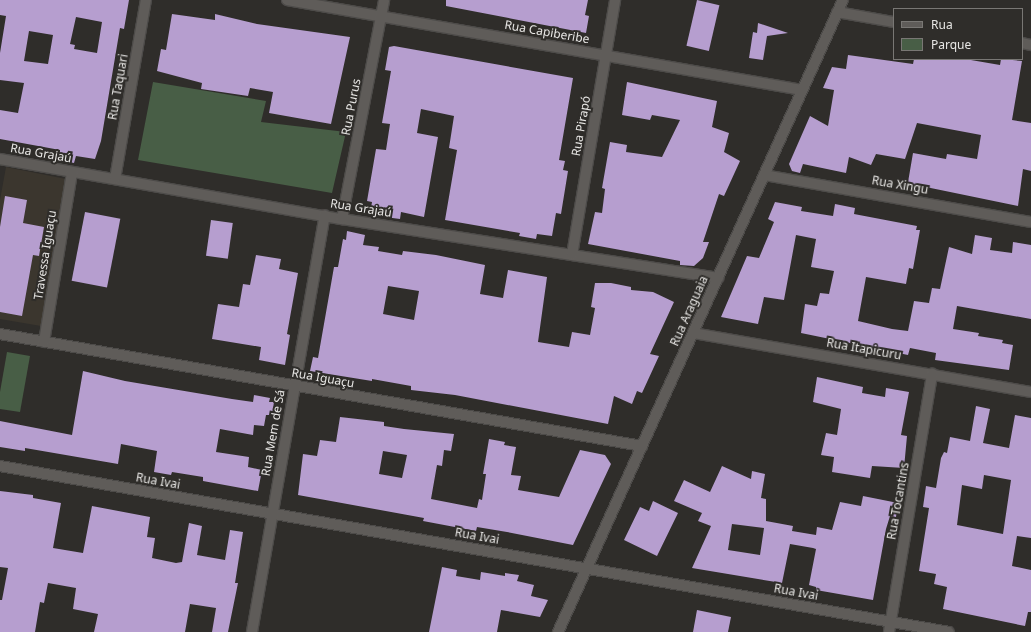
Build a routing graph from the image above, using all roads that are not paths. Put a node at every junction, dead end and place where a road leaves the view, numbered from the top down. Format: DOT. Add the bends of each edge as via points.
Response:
graph roads {
  1 [pos="146,0"];
  2 [pos="287,0"];
  3 [pos="384,0"];
  4 [pos="615,0"];
  5 [pos="843,0"];
  6 [pos="837,12"];
  7 [pos="382,15"];
  8 [pos="893,22"];
  9 [pos="606,56"];
  10 [pos="802,90"];
  11 [pos="0,159"];
  12 [pos="72,172"];
  13 [pos="764,175"];
  14 [pos="116,179"];
  15 [pos="325,216"];
  16 [pos="342,219"];
  17 [pos="1031,222"];
  18 [pos="572,255"];
  19 [pos="718,278"];
  20 [pos="693,333"];
  21 [pos="0,334"];
  22 [pos="44,342"];
  23 [pos="932,374"];
  24 [pos="295,387"];
  25 [pos="1031,392"];
  26 [pos="642,446"];
  27 [pos="0,466"];
  28 [pos="273,514"];
  29 [pos="587,568"];
  30 [pos="890,627"];
  31 [pos="252,632"];
  32 [pos="558,632"];
  33 [pos="949,632"];
  1 -- 14 [label="street, Rua Taquari"];
  2 -- 7 [label="street, Rua Capiberibe"];
  3 -- 7 [label="street, Rua Purus"];
  4 -- 9 [label="street, Rua Pirapó"];
  5 -- 6 [label="street, Rua Araguaia"];
  6 -- 8 [label="street"];
  6 -- 10 [label="street, Rua Araguaia"];
  7 -- 9 [label="street, Rua Capiberibe"];
  7 -- 16 [label="street, Rua Purus"];
  9 -- 10 [label="street, Rua Capiberibe"];
  9 -- 18 [label="street, Rua Pirapó"];
  10 -- 13 [label="street, Rua Araguaia"];
  11 -- 12 [label="street, Rua Grajaú"];
  12 -- 14 [label="street, Rua Grajaú"];
  12 -- 22 [label="street, Travessa Iguaçu"];
  13 -- 17 [label="street, Rua Xingu"];
  13 -- 19 [label="street, Rua Araguaia"];
  14 -- 15 [label="street, Rua Grajaú"];
  15 -- 16 [label="street, Rua Grajaú"];
  15 -- 24 [label="street, Rua Mem de Sá"];
  16 -- 18 [label="street, Rua Grajaú"];
  18 -- 19 [label="street, Rua Grajaú"];
  19 -- 20 [label="street, Rua Araguaia"];
  20 -- 23 [label="street, Rua Itapicuru"];
  20 -- 26 [label="street, Rua Araguaia"];
  21 -- 22 [label="street, Rua Iguaçu"];
  22 -- 24 [label="street, Rua Iguaçu"];
  23 -- 25 [label="street, Rua Itapicuru"];
  23 -- 30 [label="street, Rua Tocantins"];
  24 -- 26 [label="street, Rua Iguaçu"];
  24 -- 28 [label="street, Rua Mem de Sá"];
  26 -- 29 [label="street, Rua Araguaia"];
  27 -- 28 [label="street, Rua Ivai"];
  28 -- 29 [label="street, Rua Ivai"];
  28 -- 31 [label="street, Rua Mem de Sá"];
  29 -- 30 [label="street, Rua Ivai"];
  29 -- 32 [label="street, Rua Araguaia"];
  30 -- 33 [label="street, Rua Ivai"];
}
